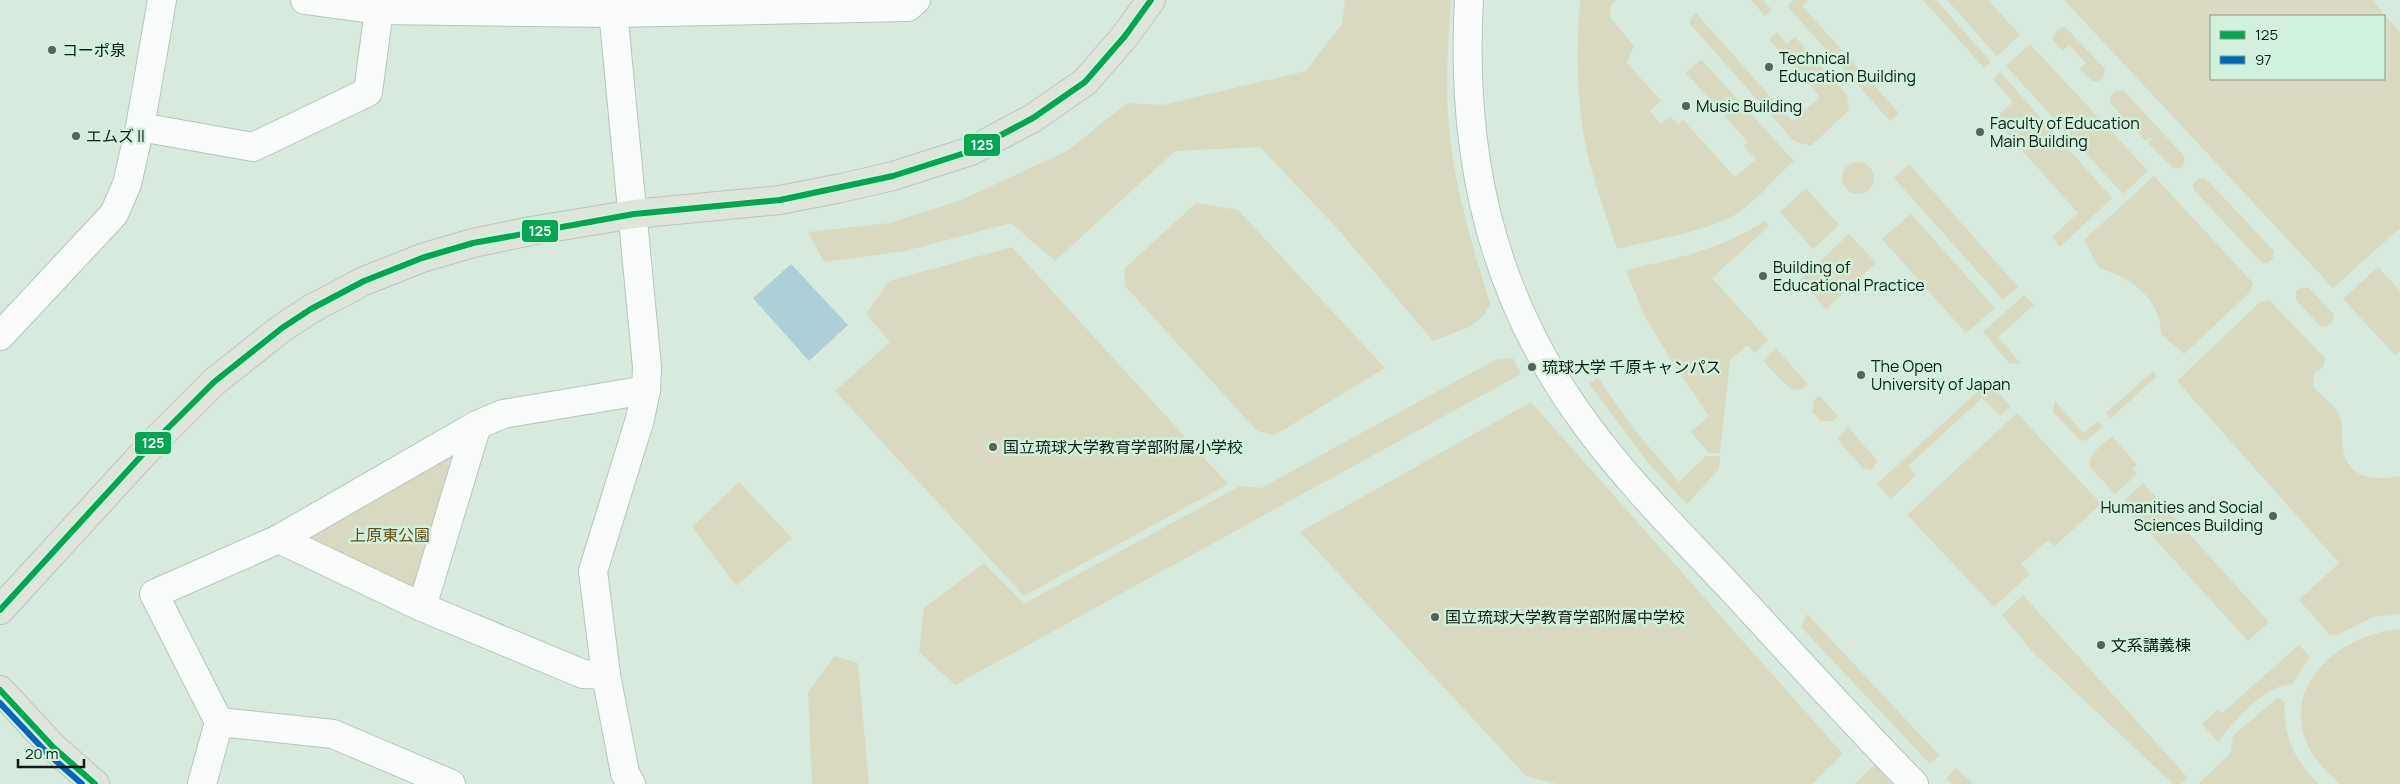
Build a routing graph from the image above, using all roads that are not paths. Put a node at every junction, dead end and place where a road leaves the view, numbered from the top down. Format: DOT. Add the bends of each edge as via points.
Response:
graph roads {
  1 [pos="162,0"];
  2 [pos="305,0"];
  3 [pos="916,0"];
  4 [pos="1151,0"];
  5 [pos="1469,0"];
  6 [pos="612,7"];
  7 [pos="379,10"];
  8 [pos="140,127"];
  9 [pos="634,214"];
  10 [pos="0,336"];
  11 [pos="646,390"];
  12 [pos="477,425"];
  13 [pos="279,539"];
  14 [pos="422,607"];
  15 [pos="0,610"];
  16 [pos="606,675"];
  17 [pos="0,690"];
  18 [pos="219,722"];
  19 [pos="95,784"];
  20 [pos="202,784"];
  21 [pos="451,784"];
  22 [pos="631,784"];
  23 [pos="1914,784"];
  1 -- 8 [label="street"];
  2 -- 7 [label="street"];
  3 -- 6 [label="street" via="908,7"];
  4 -- 9 [label="main road" via="1085,82 1033,118 971,151 893,176 780,200"];
  5 -- 23 [label="street" via="1467,88 1477,180 1504,270 1538,349 1572,405 1620,468"];
  6 -- 7 [label="street"];
  6 -- 9 [label="street"];
  7 -- 8 [label="street" via="368,92 253,147"];
  8 -- 10 [label="street" via="127,184 114,214"];
  9 -- 11 [label="street" via="647,367"];
  9 -- 15 [label="main road" via="531,230 465,245 364,281 311,309 249,352 214,382 154,442"];
  11 -- 12 [label="street" via="503,414"];
  11 -- 16 [label="street" via="593,571"];
  12 -- 13 [label="street"];
  12 -- 14 [label="street"];
  13 -- 14 [label="street"];
  13 -- 18 [label="street" via="154,594"];
  14 -- 16 [label="street" via="583,674"];
  16 -- 22 [label="street" via="625,773"];
  17 -- 19 [label="main road" via="53,746"];
  18 -- 20 [label="street"];
  18 -- 21 [label="street" via="333,734"];
}
